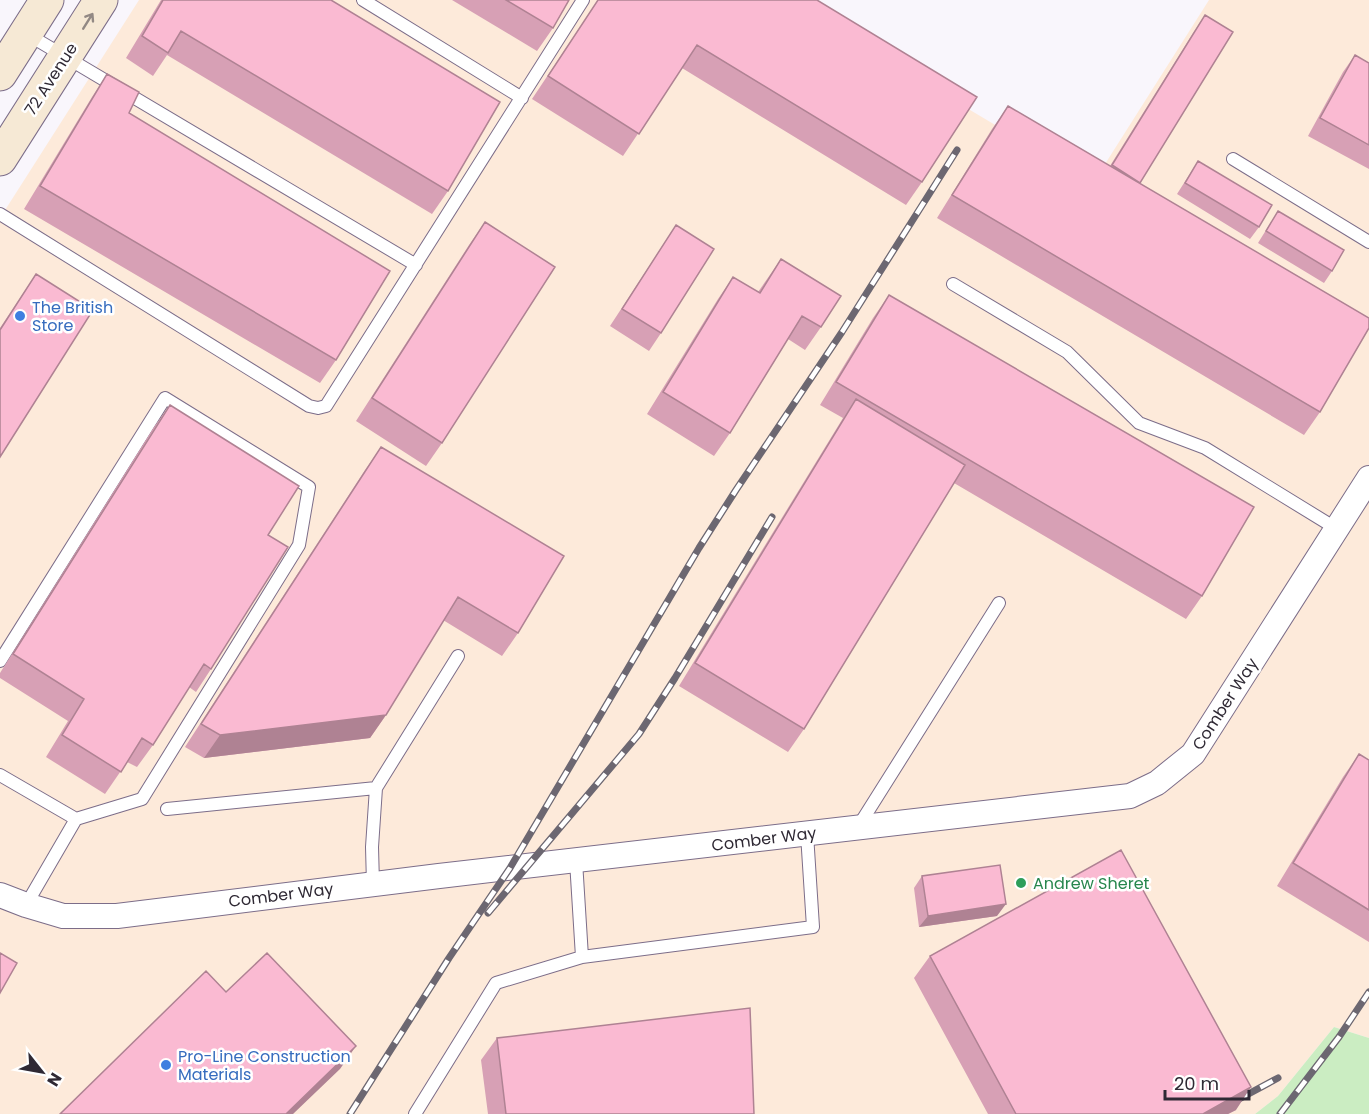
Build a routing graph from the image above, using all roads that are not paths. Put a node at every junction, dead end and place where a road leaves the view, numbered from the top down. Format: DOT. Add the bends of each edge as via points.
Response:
graph roads {
  1 [pos="47,0"];
  2 [pos="101,0"];
  3 [pos="363,0"];
  4 [pos="583,0"];
  5 [pos="26,33"];
  6 [pos="65,57"];
  7 [pos="0,74"];
  8 [pos="522,98"];
  9 [pos="0,159"];
  10 [pos="1233,159"];
  11 [pos="0,213"];
  12 [pos="1369,242"];
  13 [pos="416,265"];
  14 [pos="953,284"];
  15 [pos="1369,478"];
  16 [pos="1337,529"];
  17 [pos="999,603"];
  18 [pos="458,656"];
  19 [pos="0,661"];
  20 [pos="0,775"];
  21 [pos="376,788"];
  22 [pos="167,809"];
  23 [pos="76,819"];
  24 [pos="858,828"];
  25 [pos="807,834"];
  26 [pos="576,861"];
  27 [pos="373,884"];
  28 [pos="0,895"];
  29 [pos="26,905"];
  30 [pos="582,957"];
  31 [pos="415,1114"];
  1 -- 5 [label="main road"];
  6 -- 2 [label="main road, 72 Avenue, one-way"];
  3 -- 8 [label="lane"];
  4 -- 8 [label="lane"];
  5 -- 6 [label="lane"];
  5 -- 7 [label="main road"];
  6 -- 9 [label="main road, 72 Avenue"];
  6 -- 13 [label="lane"];
  8 -- 13 [label="lane"];
  10 -- 12 [label="lane"];
  11 -- 13 [label="lane" via="318,408 326,406"];
  14 -- 16 [label="lane" via="1067,352 1139,423 1205,448"];
  15 -- 16 [label="street, Comber Way"];
  16 -- 24 [label="street, Comber Way" via="1193,754 1157,783 1130,796"];
  17 -- 24 [label="lane"];
  18 -- 21 [label="lane"];
  19 -- 23 [label="lane" via="165,398 309,487 299,545 142,799"];
  20 -- 23 [label="lane"];
  21 -- 22 [label="lane"];
  21 -- 27 [label="lane"];
  23 -- 29 [label="lane"];
  24 -- 25 [label="street, Comber Way"];
  25 -- 26 [label="street, Comber Way"];
  25 -- 30 [label="lane" via="813,927"];
  26 -- 27 [label="street, Comber Way"];
  26 -- 30 [label="lane"];
  27 -- 29 [label="street, Comber Way" via="117,916 63,916"];
  28 -- 29 [label="street, Comber Way"];
  30 -- 31 [label="lane" via="496,983"];
}
